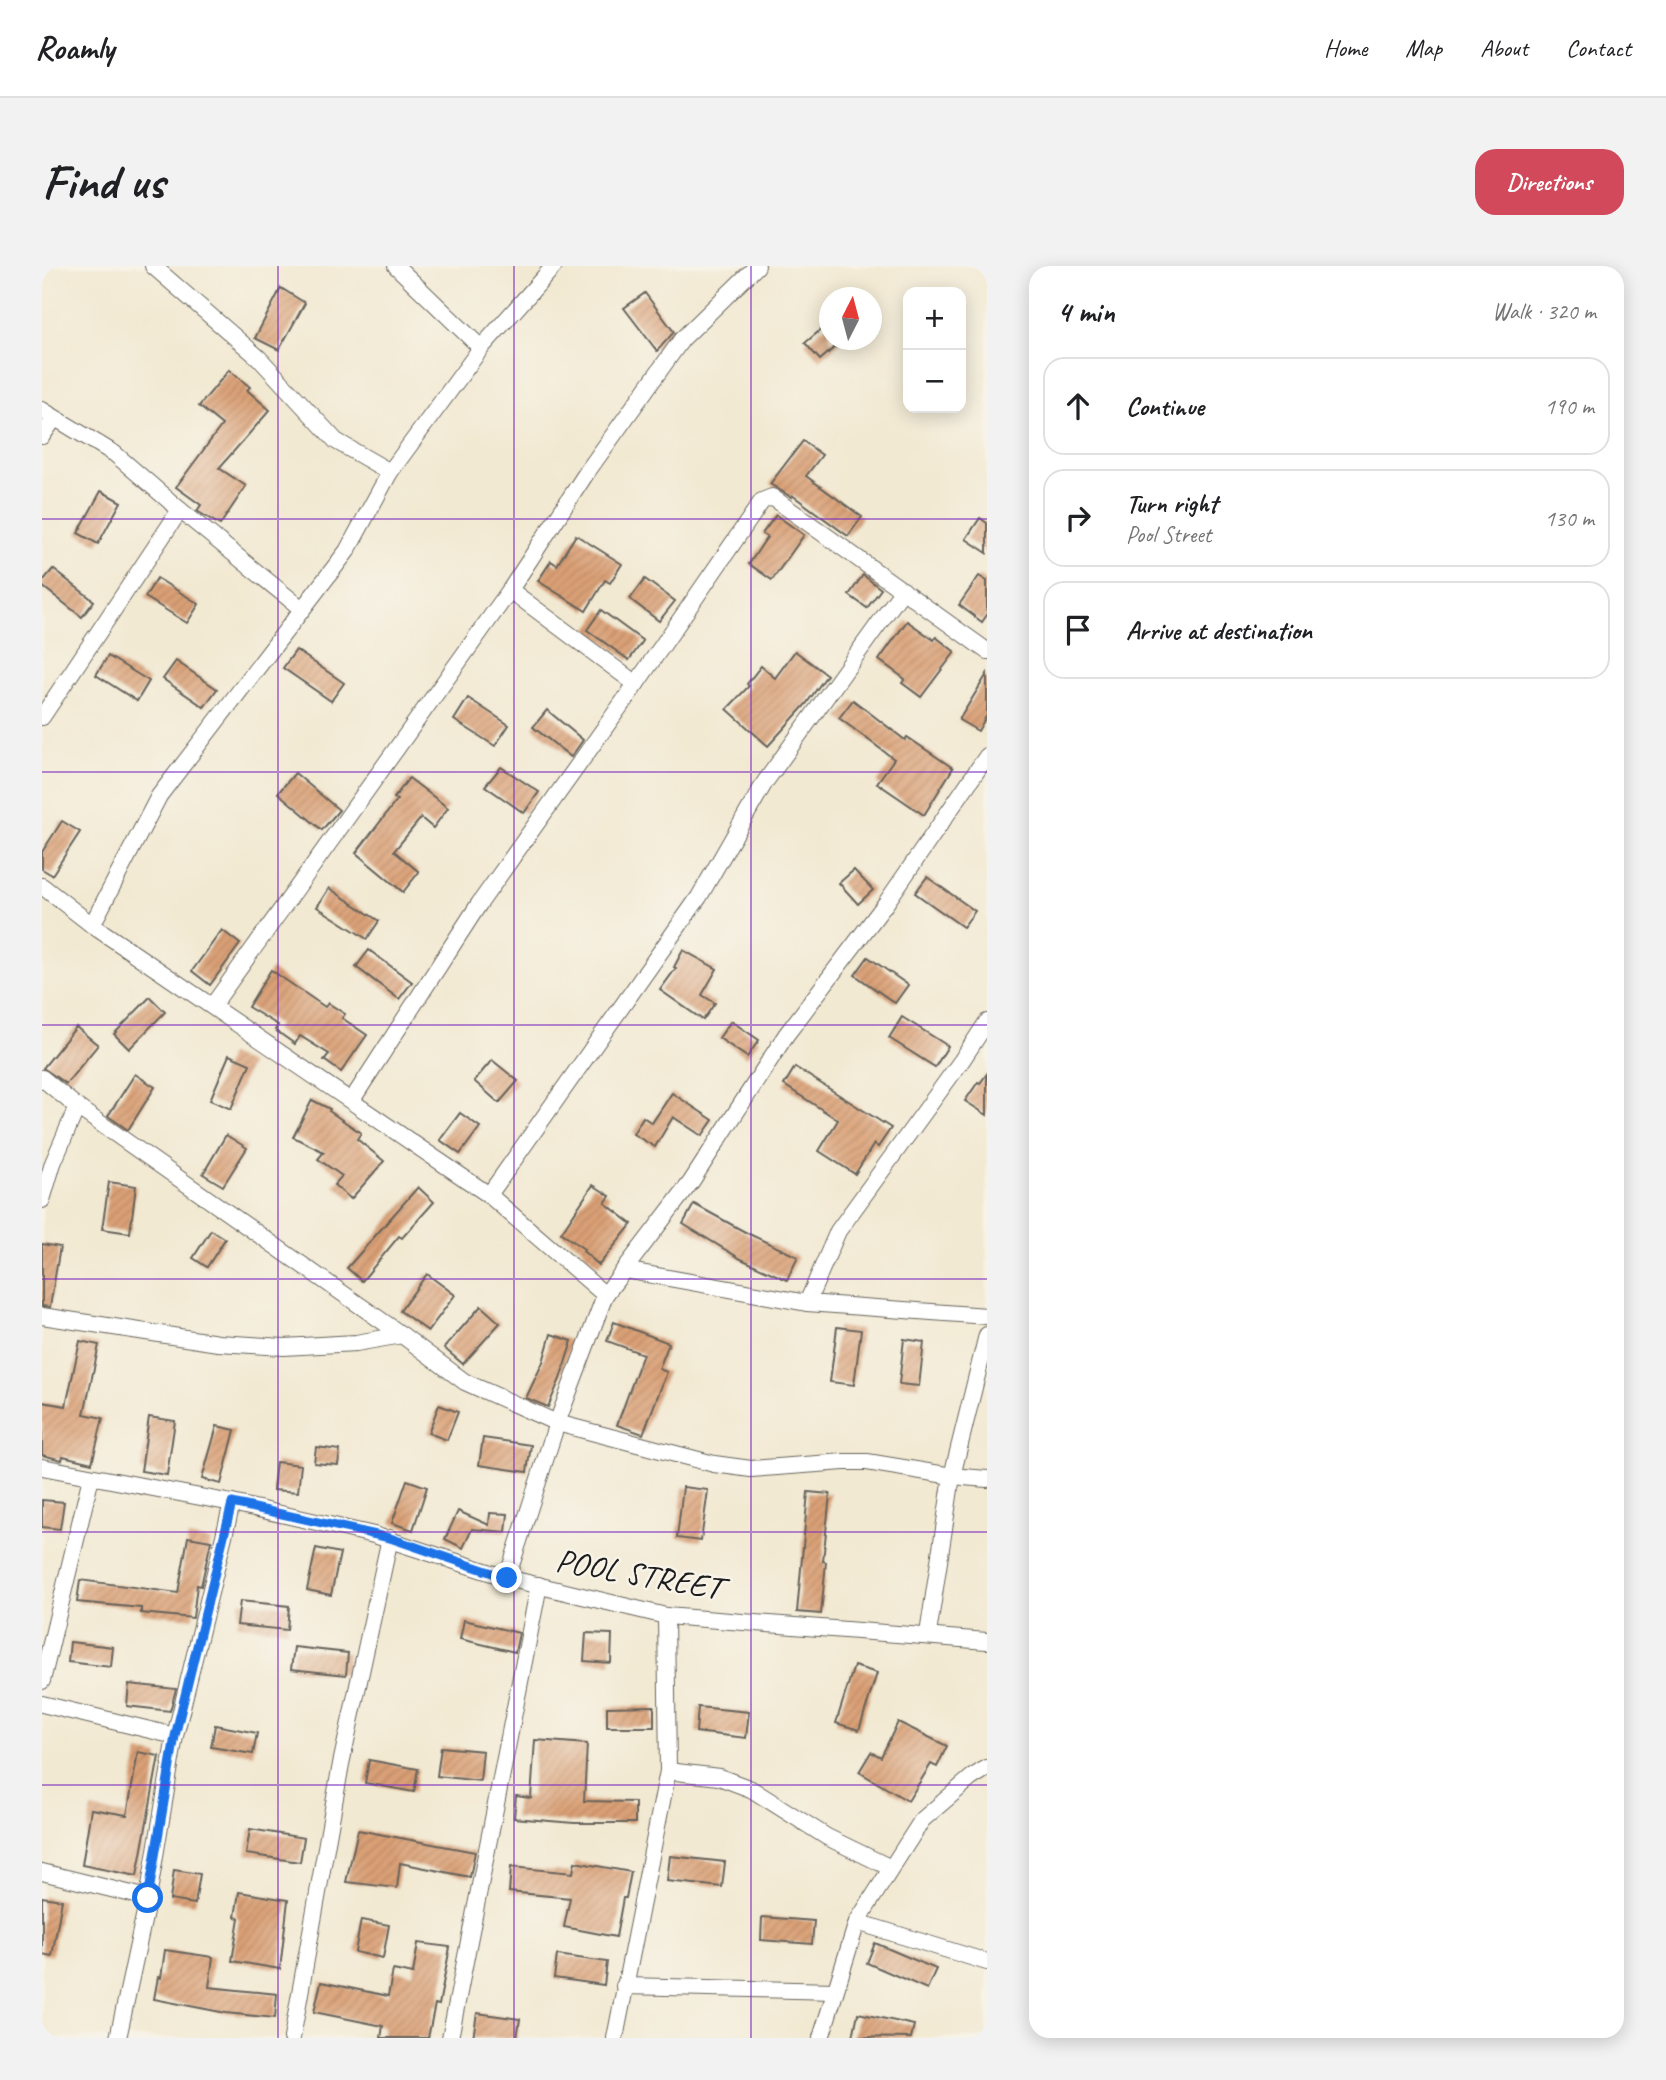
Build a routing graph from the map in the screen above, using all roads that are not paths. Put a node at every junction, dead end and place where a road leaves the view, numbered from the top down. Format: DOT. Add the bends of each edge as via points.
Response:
graph roads {
  1 [pos="153,266"];
  2 [pos="396,266"];
  3 [pos="554,266"];
  4 [pos="757,266"];
  5 [pos="481,348"];
  6 [pos="48,414"];
  7 [pos="42,436"];
  8 [pos="390,472"];
  9 [pos="180,510"];
  10 [pos="510,590"];
  11 [pos="903,590"];
  12 [pos="302,609"];
  13 [pos="987,651"];
  14 [pos="636,684"];
  15 [pos="42,717"];
  16 [pos="987,756"];
  17 [pos="42,886"];
  18 [pos="92,925"];
  19 [pos="214,1005"];
  20 [pos="987,1022"];
  21 [pos="42,1078"];
  22 [pos="352,1100"];
  23 [pos="77,1107"];
  24 [pos="489,1195"];
  25 [pos="42,1200"];
  26 [pos="624,1270"];
  27 [pos="605,1295"];
  28 [pos="807,1303"];
  29 [pos="42,1316"];
  30 [pos="987,1316"];
  31 [pos="402,1335"];
  32 [pos="987,1335"];
  33 [pos="557,1423"];
  34 [pos="42,1466"];
  35 [pos="952,1476"];
  36 [pos="91,1477"];
  37 [pos="987,1479"];
  38 [pos="232,1503"];
  39 [pos="390,1538"];
  40 [pos="507,1578"];
  41 [pos="539,1586"];
  42 [pos="666,1616"];
  43 [pos="928,1634"];
  44 [pos="987,1641"];
  45 [pos="42,1681"];
  46 [pos="42,1704"];
  47 [pos="175,1736"];
  48 [pos="987,1768"];
  49 [pos="668,1771"];
  50 [pos="891,1868"];
  51 [pos="42,1872"];
  52 [pos="148,1898"];
  53 [pos="857,1922"];
  54 [pos="987,1962"];
  55 [pos="624,1986"];
  56 [pos="835,1991"];
  57 [pos="118,2038"];
  58 [pos="292,2038"];
  59 [pos="450,2038"];
  60 [pos="615,2038"];
  61 [pos="821,2038"];
  1 -- 8 [label="street" via="259,358 336,441"];
  2 -- 5 [label="street"];
  3 -- 5 [label="street"];
  4 -- 10 [label="street" via="682,339"];
  5 -- 8 [label="street"];
  6 -- 7 [label="street"];
  6 -- 9 [label="street" via="115,454"];
  8 -- 12 [label="street" via="347,551"];
  9 -- 12 [label="street"];
  9 -- 15 [label="street"];
  10 -- 14 [label="street"];
  10 -- 19 [label="street"];
  11 -- 13 [label="street"];
  11 -- 14 [label="street" via="768,497"];
  11 -- 24 [label="street" via="765,782 699,897"];
  12 -- 18 [label="street" via="159,796"];
  14 -- 22 [label="street" via="479,904"];
  16 -- 26 [label="street" via="886,903 786,1035 691,1182"];
  17 -- 18 [label="street"];
  18 -- 19 [label="street"];
  19 -- 22 [label="street"];
  20 -- 28 [label="street" via="838,1231"];
  21 -- 23 [label="street"];
  22 -- 24 [label="street"];
  23 -- 25 [label="street"];
  23 -- 31 [label="street"];
  24 -- 27 [label="street"];
  26 -- 27 [label="street"];
  26 -- 28 [label="street"];
  27 -- 33 [label="street"];
  28 -- 30 [label="street"];
  29 -- 31 [label="street" via="218,1343 284,1347"];
  31 -- 33 [label="street" via="465,1381"];
  32 -- 35 [label="street"];
  33 -- 35 [label="street" via="714,1464 751,1469 844,1461"];
  33 -- 40 [label="street"];
  34 -- 36 [label="street, POOL STREET"];
  35 -- 37 [label="street"];
  35 -- 43 [label="street"];
  36 -- 38 [label="street, POOL STREET"];
  36 -- 45 [label="street"];
  38 -- 39 [label="street, POOL STREET"];
  38 -- 47 [label="street"];
  39 -- 40 [label="street, POOL STREET"];
  39 -- 58 [label="street" via="341,1765"];
  40 -- 41 [label="street, POOL STREET"];
  41 -- 42 [label="street, POOL STREET"];
  41 -- 59 [label="street"];
  42 -- 43 [label="street, POOL STREET"];
  42 -- 49 [label="street"];
  43 -- 44 [label="street, POOL STREET"];
  46 -- 47 [label="street"];
  47 -- 52 [label="street"];
  48 -- 50 [label="street" via="922,1820"];
  49 -- 50 [label="street" via="719,1777 751,1789 827,1837"];
  49 -- 55 [label="street"];
  50 -- 53 [label="street"];
  51 -- 52 [label="street"];
  52 -- 57 [label="street"];
  53 -- 54 [label="street"];
  53 -- 56 [label="street"];
  55 -- 56 [label="street"];
  55 -- 60 [label="street"];
  56 -- 61 [label="street"];
}
